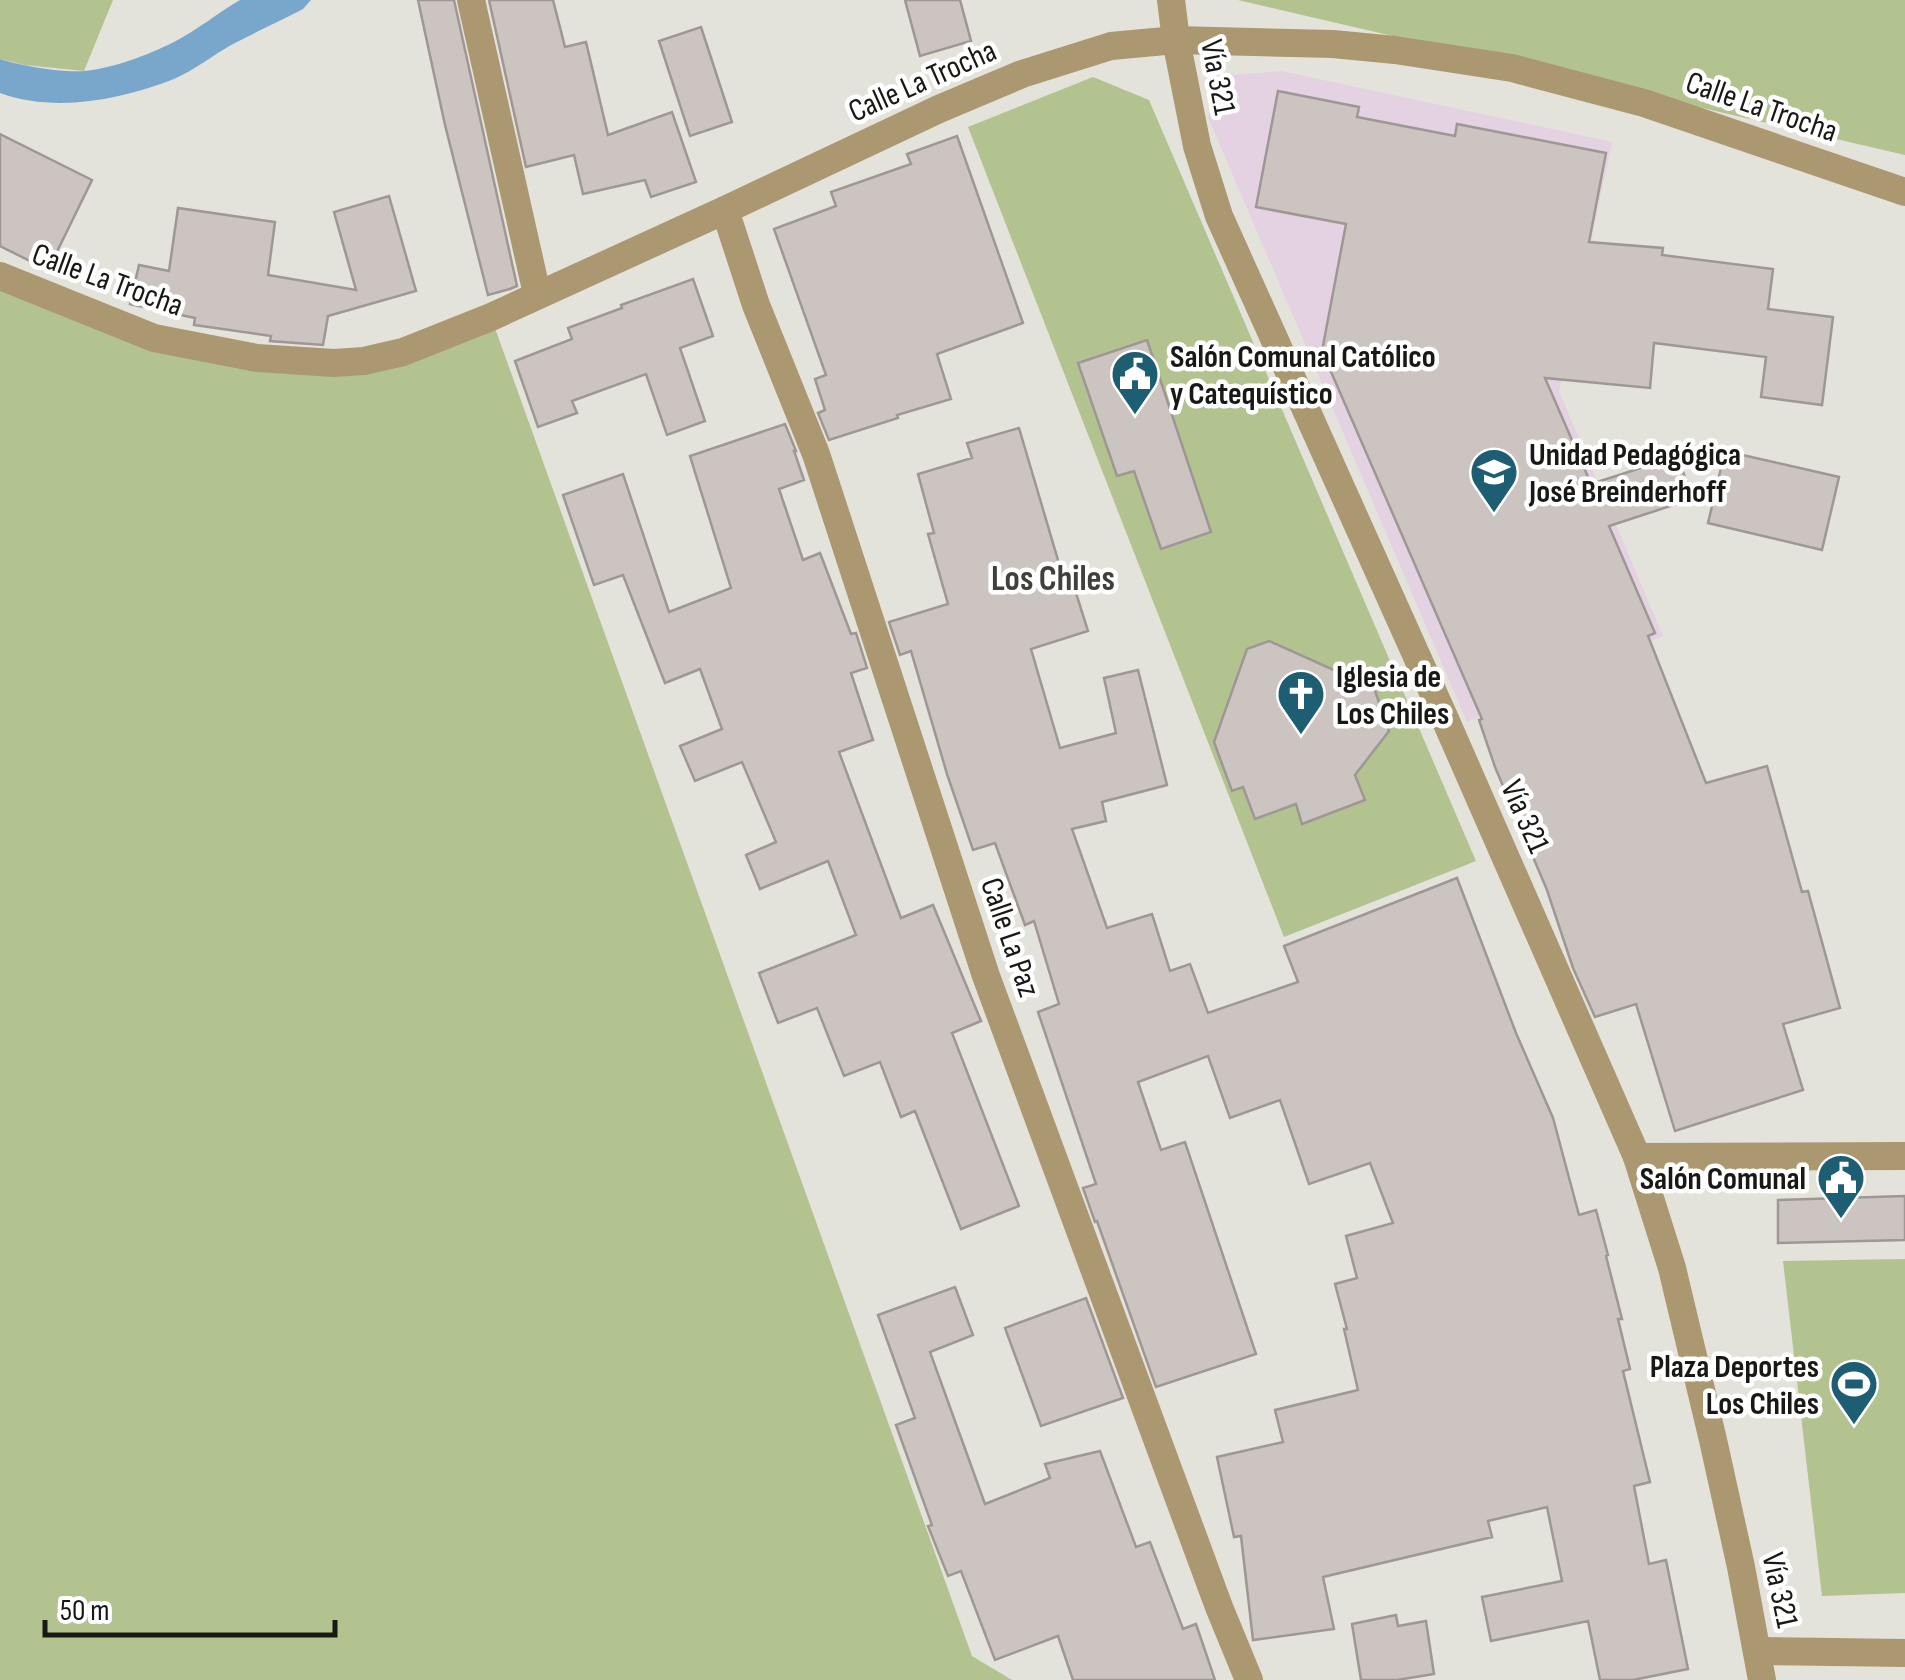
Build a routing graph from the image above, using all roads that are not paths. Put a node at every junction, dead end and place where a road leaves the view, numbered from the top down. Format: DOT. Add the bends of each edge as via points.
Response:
graph roads {
  1 [pos="471,0"];
  2 [pos="1171,0"];
  3 [pos="1176,40"];
  4 [pos="1905,192"];
  5 [pos="725,210"];
  6 [pos="0,276"];
  7 [pos="538,294"];
  8 [pos="1905,1156"];
  9 [pos="1637,1157"];
  10 [pos="1758,1651"];
  11 [pos="1905,1653"];
  12 [pos="1249,1680"];
  13 [pos="1762,1680"];
  1 -- 7 [label="street"];
  2 -- 3 [label="street, Vía 321"];
  3 -- 4 [label="street, Calle La Trocha" via="1332,44 1512,68 1644,103"];
  3 -- 5 [label="street, Calle La Trocha" via="1111,46 1022,74"];
  3 -- 9 [label="street, Vía 321" via="1219,216"];
  5 -- 7 [label="street, Calle La Trocha"];
  5 -- 12 [label="street, Calle La Paz" via="816,454 986,976"];
  6 -- 7 [label="street, Calle La Trocha" via="154,338 257,358 334,363 403,352"];
  8 -- 9 [label="street"];
  9 -- 10 [label="street, Vía 321" via="1672,1268"];
  10 -- 11 [label="street"];
  10 -- 13 [label="street, Vía 321"];
}
